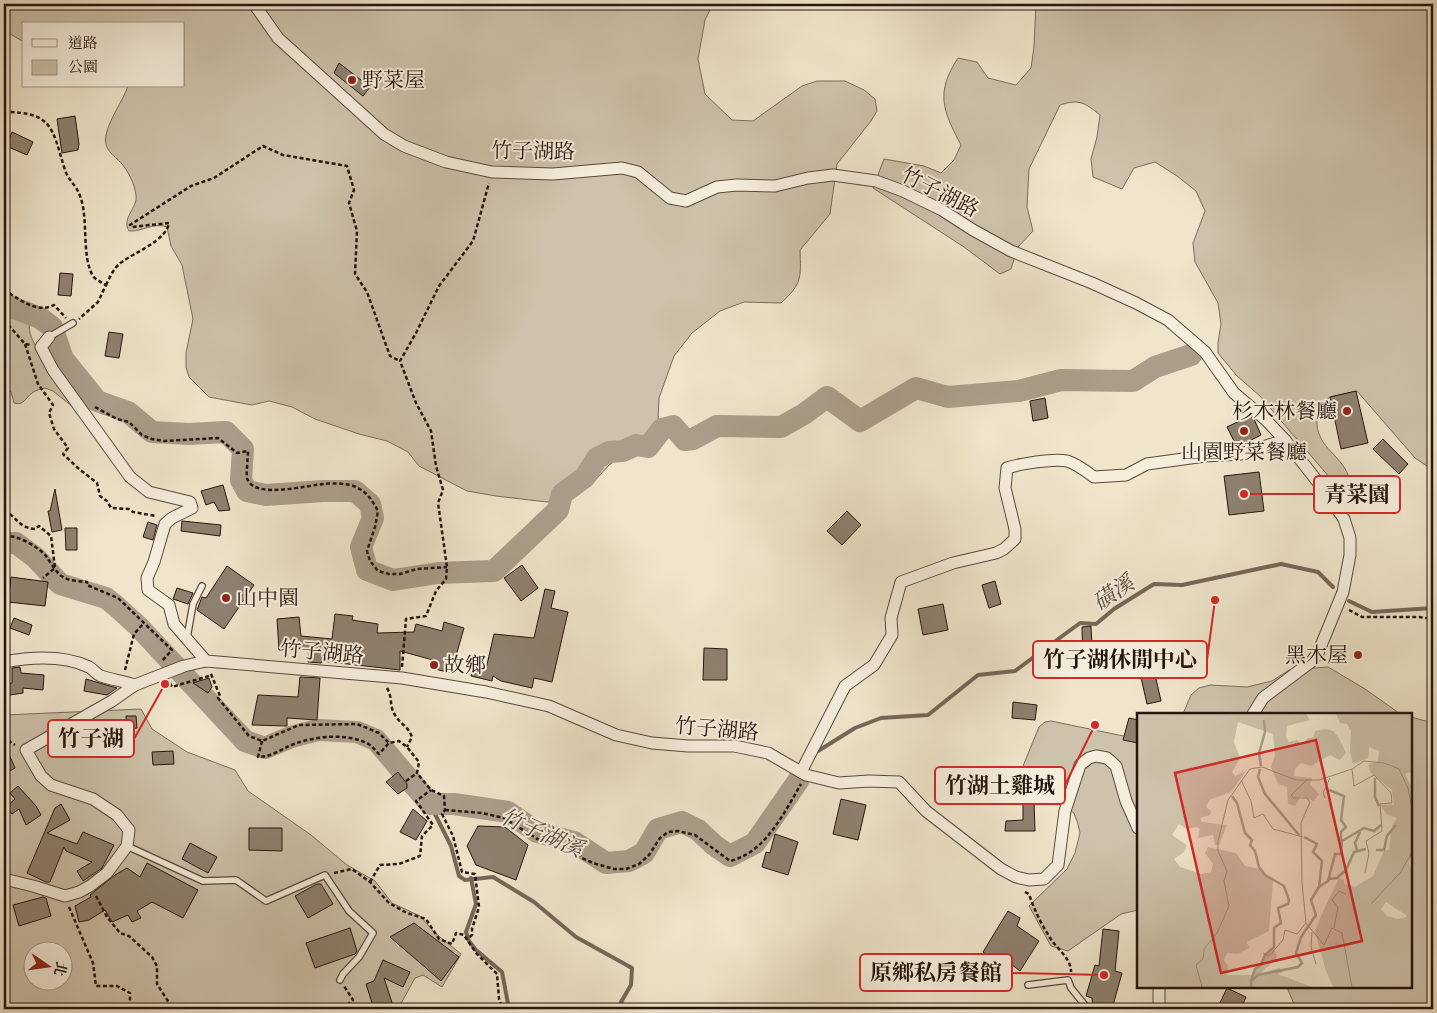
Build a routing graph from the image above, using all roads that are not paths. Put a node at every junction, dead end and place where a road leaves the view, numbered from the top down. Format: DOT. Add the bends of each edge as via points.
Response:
graph roads {
  1 [pos="254,4"];
  2 [pos="73,323"];
  3 [pos="49,337"];
  4 [pos="1285,440"];
  5 [pos="202,586"];
  6 [pos="187,638"];
  7 [pos="206,661"];
  8 [pos="4,662"];
  9 [pos="135,685"];
  10 [pos="1254,713"];
  11 [pos="803,774"];
  12 [pos="1137,826"];
  13 [pos="127,846"];
  14 [pos="4,879"];
  15 [pos="340,980"];
  16 [pos="1028,985"];
  17 [pos="1159,988"];
  18 [pos="1088,1009"];
  19 [pos="1159,1009"];
  1 -- 4 [label="street, 竹子湖路" via="278,38 384,134 404,146 446,162 492,172 553,174 622,168 638,172 670,198 686,201 717,188 775,186 833,175 876,181 903,191 1011,251 1092,283 1168,320 1206,352 1234,393"];
  2 -- 3 [label="lane"];
  3 -- 6 [label="street" via="41,346 53,370 130,476 149,492 190,502 192,508 165,524 146,578 148,590 169,605 174,624"];
  4 -- 10 [label="street, 竹子湖路" via="1344,519 1350,538 1350,555 1343,592 1318,653 1262,698"];
  4 -- 11 [label="street" via="1242,454 1147,464 1126,475 1094,477 1065,461 1007,468 1005,488 1015,539 996,553 953,563 900,582 891,618 892,636 874,665 845,686"];
  5 -- 6 [label="lane" via="193,604"];
  6 -- 7 [label="street"];
  7 -- 9 [label="street, 竹子湖路"];
  7 -- 11 [label="street, 竹子湖路" via="402,678 486,692 549,706 616,735 652,743 734,746 768,753"];
  8 -- 9 [label="street" via="36,657 74,661 91,668 99,676"];
  9 -- 13 [label="street" via="26,750 41,776 51,785 93,799 117,815 129,830"];
  11 -- 12 [label="street, 竹子湖路" via="839,783 899,782 926,811 1001,868 1029,880 1044,879 1058,865 1065,812 1080,765 1089,758 1107,758 1116,766"];
  13 -- 14 [label="street" via="107,872 90,886 65,896"];
  13 -- 15 [label="lane" via="203,881 236,880 266,901 326,875 349,911 373,933"];
  16 -- 18 [label="lane" via="1068,980"];
  17 -- 19 [label="street"];
}
